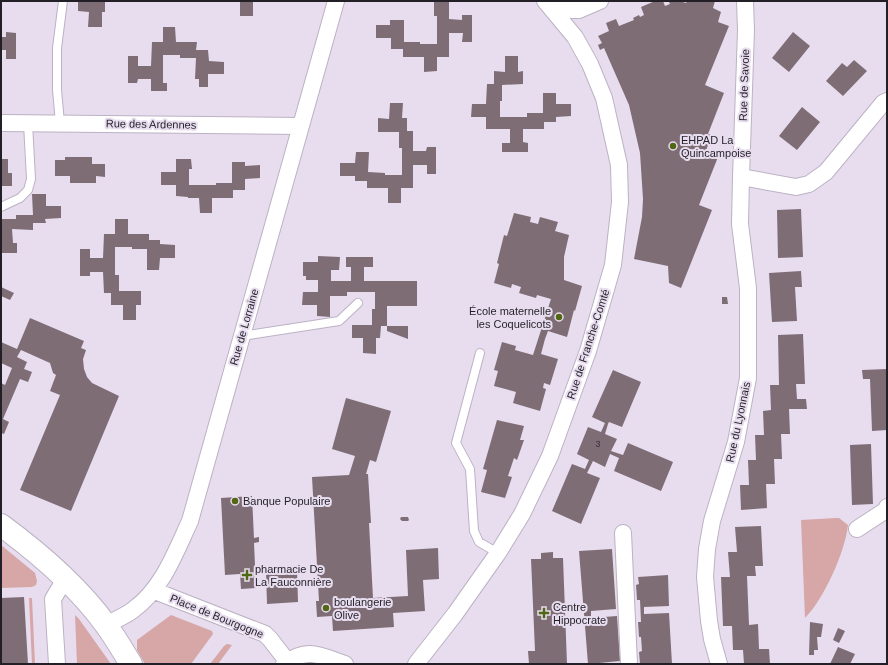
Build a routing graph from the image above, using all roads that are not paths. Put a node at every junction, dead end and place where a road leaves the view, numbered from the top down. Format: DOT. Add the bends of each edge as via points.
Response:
graph roads {
  1 [pos="63,1"];
  2 [pos="336,1"];
  3 [pos="600,1"];
  4 [pos="745,1"];
  5 [pos="550,6"];
  6 [pos="887,101"];
  7 [pos="1,123"];
  8 [pos="28,123"];
  9 [pos="60,124"];
  10 [pos="301,126"];
  11 [pos="741,177"];
  12 [pos="1,207"];
  13 [pos="358,303"];
  14 [pos="242,336"];
  15 [pos="480,353"];
  16 [pos="887,507"];
  17 [pos="1,525"];
  18 [pos="857,529"];
  19 [pos="622,533"];
  20 [pos="498,553"];
  21 [pos="65,579"];
  22 [pos="155,591"];
  23 [pos="106,625"];
  24 [pos="286,663"];
  25 [pos="57,664"];
  26 [pos="131,664"];
  27 [pos="345,664"];
  28 [pos="416,664"];
  29 [pos="629,664"];
  30 [pos="719,664"];
  1 -- 9 [label="lane" via="57,48"];
  2 -- 10 [label="street, Rue de Lorraine"];
  3 -- 5 [label="street" via="579,10"];
  4 -- 11 [label="street, Rue de Savoie"];
  5 -- 20 [label="street, Rue de Franche-Comté" via="575,37 604,98 619,165 620,202 613,265 585,361 550,456 522,514"];
  6 -- 11 [label="street" via="826,172 810,184 796,187"];
  7 -- 8 [label="street, Rue des Ardennes"];
  8 -- 9 [label="street, Rue des Ardennes"];
  8 -- 12 [label="lane" via="31,179 28,190 20,198"];
  9 -- 10 [label="street, Rue des Ardennes"];
  10 -- 14 [label="street, Rue de Lorraine"];
  11 -- 30 [label="street, Rue du Lyonnais" via="740,224 748,288 748,378 736,442 712,521 707,549 709,621"];
  13 -- 14 [label="lane" via="339,321"];
  14 -- 22 [label="street, Rue de Lorraine" via="190,520"];
  15 -- 20 [label="lane" via="456,443 470,469 474,531 479,542"];
  16 -- 18 [label="street"];
  17 -- 21 [label="main road"];
  19 -- 29 [label="street"];
  20 -- 28 [label="street, Rue de Franche-Comté"];
  21 -- 23 [label="main road"];
  21 -- 25 [label="street" via="53,599"];
  22 -- 23 [label="street, Rue de Lorraine" via="133,610"];
  22 -- 24 [label="street, Place de Bourgogne" via="265,634"];
  23 -- 26 [label="main road"];
  24 -- 27 [label="street" via="301,655 314,653"];
}
